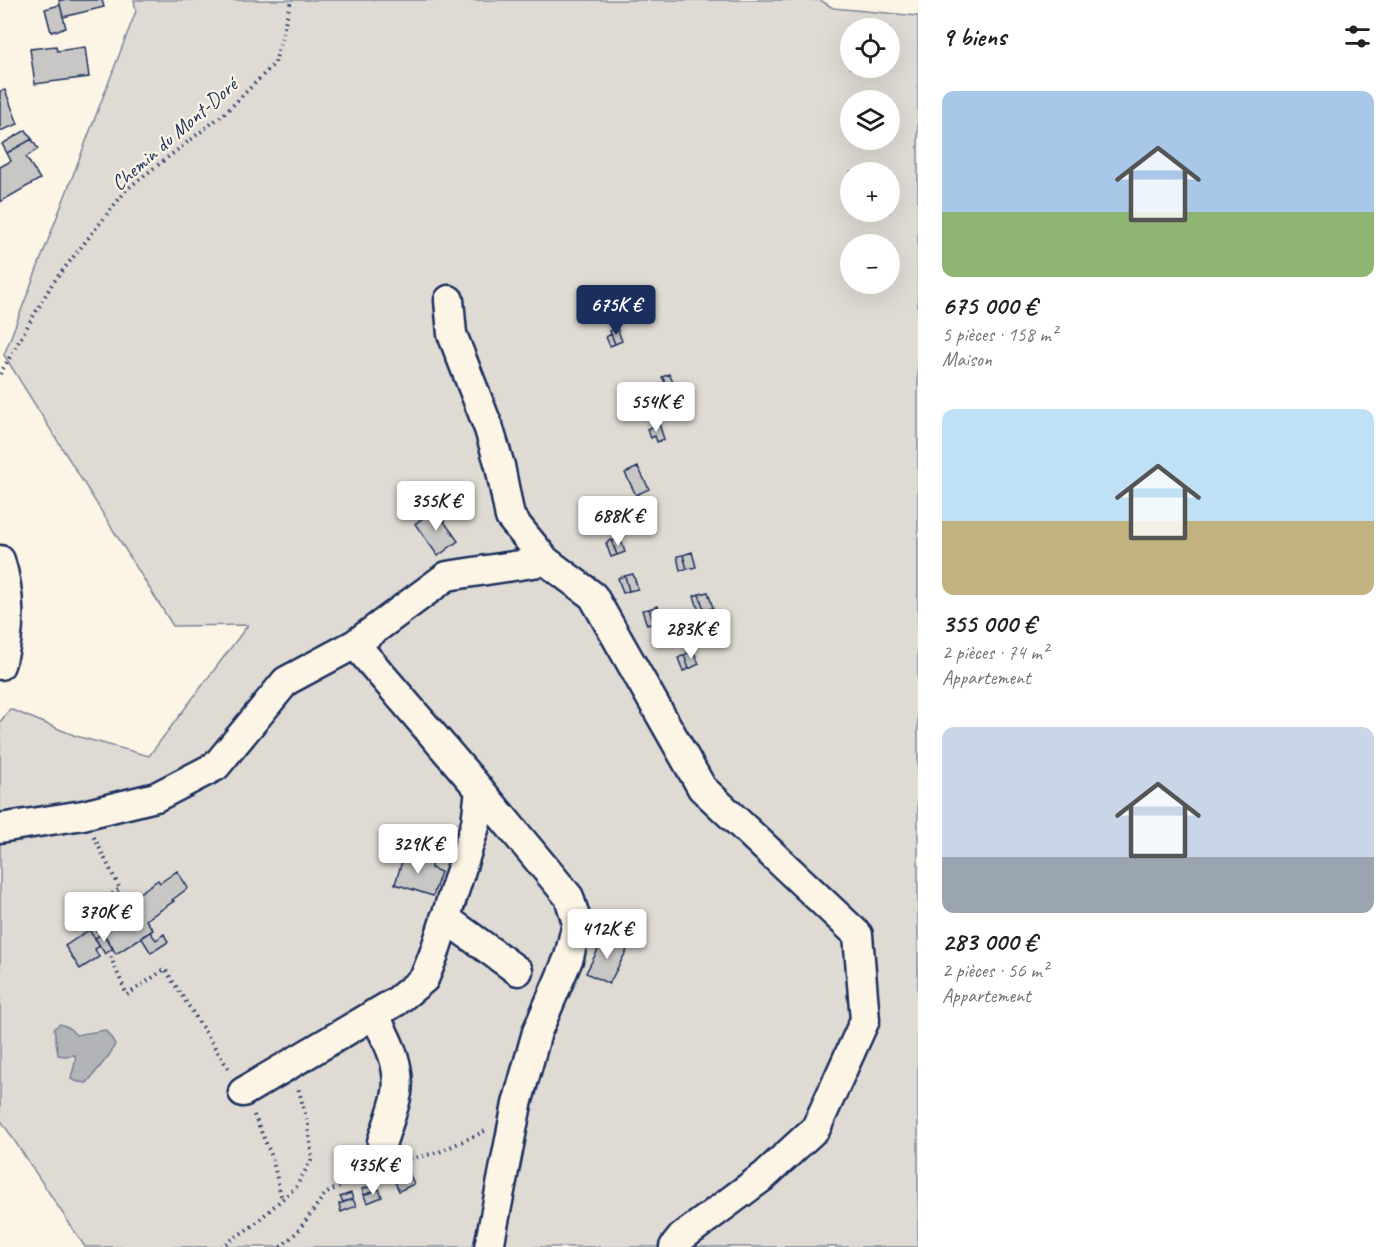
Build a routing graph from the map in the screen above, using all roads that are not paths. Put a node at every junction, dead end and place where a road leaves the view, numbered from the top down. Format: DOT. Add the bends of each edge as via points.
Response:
graph roads {
  1 [pos="449,300"];
  2 [pos="0,560"];
  3 [pos="546,561"];
  4 [pos="355,644"];
  5 [pos="0,665"];
  6 [pos="480,790"];
  7 [pos="0,828"];
  8 [pos="445,918"];
  9 [pos="518,970"];
  10 [pos="374,1014"];
  11 [pos="243,1092"];
  12 [pos="389,1157"];
  13 [pos="489,1247"];
  14 [pos="674,1247"];
  1 -- 3 [label="street" via="452,334 489,429 510,517"];
  2 -- 5 [label="street" via="8,612 6,647"];
  3 -- 4 [label="street" via="447,576"];
  3 -- 14 [label="street" via="593,596 702,788 858,935 865,1020 816,1128 764,1176"];
  4 -- 6 [label="street"];
  4 -- 7 [label="street" via="286,681 216,766 156,797 83,815"];
  6 -- 8 [label="street" via="476,823"];
  6 -- 13 [label="street" via="569,897 577,923 569,957 537,1032 517,1104"];
  8 -- 9 [label="street"];
  8 -- 10 [label="street" via="424,979"];
  10 -- 11 [label="street"];
  10 -- 12 [label="street" via="391,1047 398,1072"];
}
